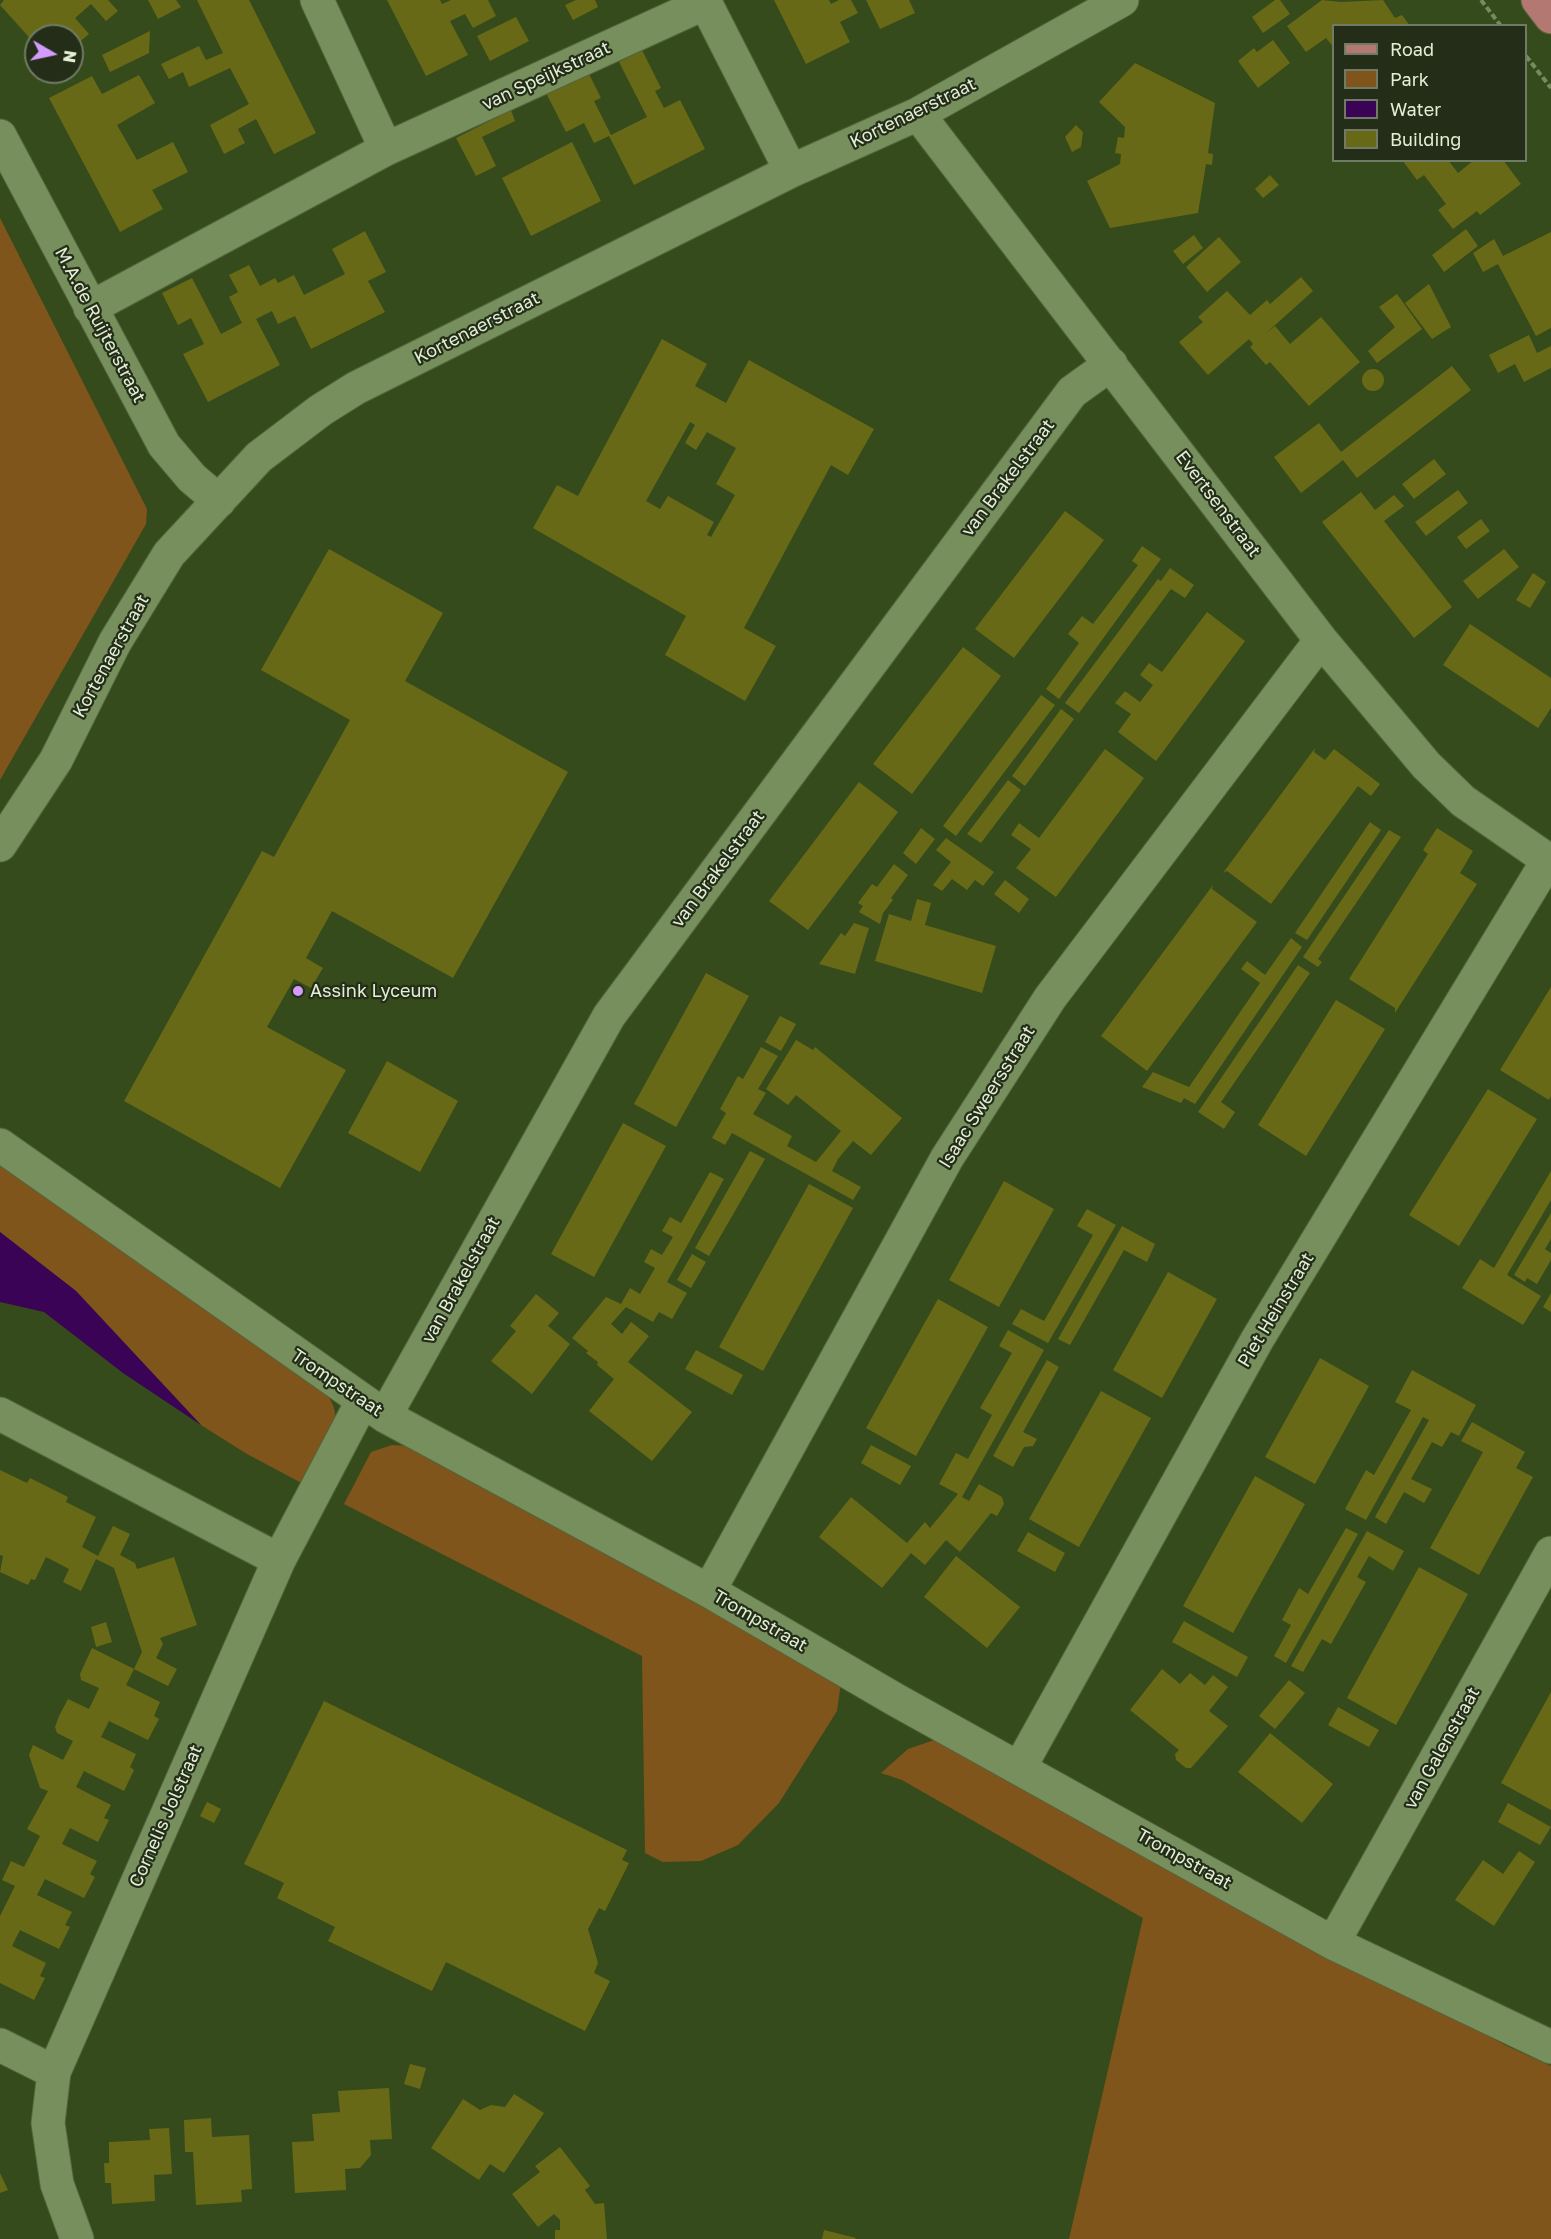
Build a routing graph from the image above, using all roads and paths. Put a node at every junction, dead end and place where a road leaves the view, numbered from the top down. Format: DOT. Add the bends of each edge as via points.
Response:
graph roads {
  1 [pos="317,0"];
  2 [pos="1122,0"];
  3 [pos="1481,0"];
  4 [pos="1538,0"];
  5 [pos="704,2"];
  6 [pos="1551,17"];
  7 [pos="1499,24"];
  8 [pos="1527,57"];
  9 [pos="1551,88"];
  10 [pos="918,114"];
  11 [pos="0,136"];
  12 [pos="387,149"];
  13 [pos="791,171"];
  14 [pos="90,308"];
  15 [pos="1111,364"];
  16 [pos="219,501"];
  17 [pos="1321,640"];
  18 [pos="0,845"];
  19 [pos="1549,861"];
  20 [pos="0,1145"];
  21 [pos="374,1409"];
  22 [pos="0,1414"];
  23 [pos="1551,1553"];
  24 [pos="279,1560"];
  25 [pos="709,1591"];
  26 [pos="1020,1767"];
  27 [pos="1334,1943"];
  28 [pos="0,2045"];
  29 [pos="1551,2047"];
  30 [pos="54,2072"];
  31 [pos="77,2239"];
  1 -- 12 [label="street"];
  2 -- 10 [label="street, Kortenaerstraat"];
  3 -- 7 [label="path"];
  4 -- 6 [label="main road"];
  5 -- 12 [label="street, van Speijkstraat"];
  5 -- 13 [label="street"];
  8 -- 9 [label="path"];
  10 -- 13 [label="street, Kortenaerstraat"];
  10 -- 15 [label="street, Evertsenstraat"];
  11 -- 14 [label="street, M.A.de Ruijterstraat"];
  12 -- 14 [label="street, van Speijkstraat"];
  13 -- 16 [label="street, Kortenaerstraat" via="356,388 259,457"];
  14 -- 16 [label="street, M.A.de Ruijterstraat" via="164,445 192,478"];
  15 -- 17 [label="street, Evertsenstraat"];
  15 -- 21 [label="street, van Brakelstraat" via="1072,392 609,1016"];
  16 -- 18 [label="street, Kortenaerstraat" via="169,554 115,642 56,760"];
  17 -- 19 [label="street, Evertsenstraat" via="1426,765 1463,801"];
  17 -- 25 [label="street, Isaac Sweersstraat" via="1050,998 947,1158"];
  19 -- 26 [label="street, Piet Heinstraat" via="1257,1340"];
  20 -- 21 [label="street, Trompstraat"];
  21 -- 24 [label="street, Cornelis Jolstraat"];
  21 -- 25 [label="street, Trompstraat"];
  22 -- 24 [label="street"];
  23 -- 27 [label="street, van Galenstraat"];
  24 -- 30 [label="street, Cornelis Jolstraat"];
  25 -- 26 [label="street, Trompstraat"];
  26 -- 27 [label="street, Trompstraat"];
  27 -- 29 [label="street, Trompstraat"];
  28 -- 30 [label="street"];
  30 -- 31 [label="street, Cornelis Jolstraat" via="48,2123 55,2174"];
}
